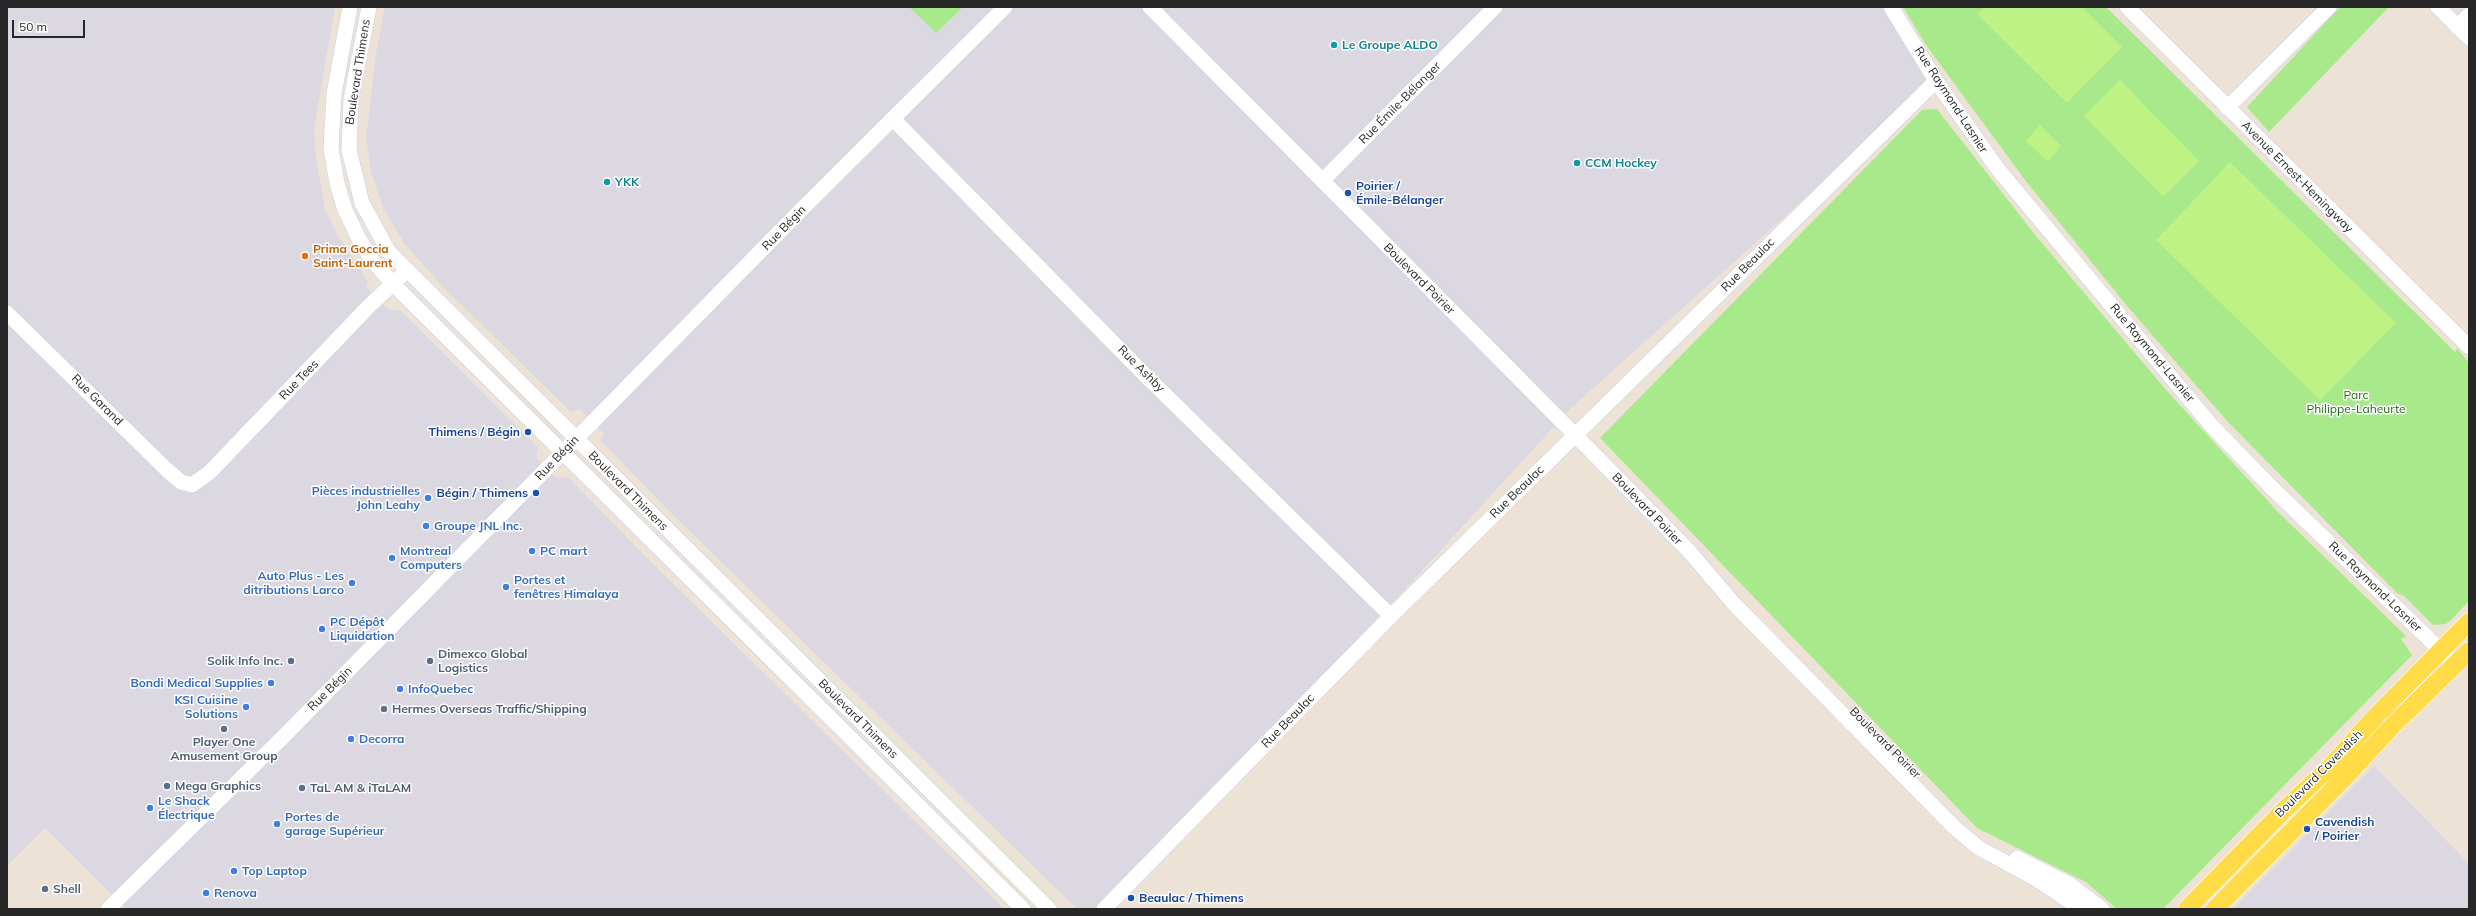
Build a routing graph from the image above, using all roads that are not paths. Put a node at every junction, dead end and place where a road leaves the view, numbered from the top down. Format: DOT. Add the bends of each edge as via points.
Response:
graph roads {
  1 [pos="350,7"];
  2 [pos="369,7"];
  3 [pos="1005,7"];
  4 [pos="1150,7"];
  5 [pos="1495,7"];
  6 [pos="1891,7"];
  7 [pos="2127,7"];
  8 [pos="2329,7"];
  9 [pos="2438,7"];
  10 [pos="2469,15"];
  11 [pos="2458,26"];
  12 [pos="2469,38"];
  13 [pos="1936,81"];
  14 [pos="2227,108"];
  15 [pos="893,119"];
  16 [pos="1322,181"];
  17 [pos="407,271"];
  18 [pos="393,284"];
  19 [pos="7,313"];
  20 [pos="2469,347"];
  21 [pos="1575,436"];
  22 [pos="576,439"];
  23 [pos="562,452"];
  24 [pos="189,485"];
  25 [pos="670,532"];
  26 [pos="656,545"];
  27 [pos="1688,550"];
  28 [pos="1391,616"];
  29 [pos="760,622"];
  30 [pos="2469,622"];
  31 [pos="747,635"];
  32 [pos="2441,651"];
  33 [pos="2469,651"];
  34 [pos="2455,664"];
  35 [pos="2295,801"];
  36 [pos="2309,814"];
  37 [pos="108,909"];
  38 [pos="1023,909"];
  39 [pos="1049,909"];
  40 [pos="1104,909"];
  41 [pos="2080,909"];
  42 [pos="2102,909"];
  43 [pos="2187,909"];
  44 [pos="2215,909"];
  1 -- 18 [label="street, Boulevard Thimens" via="330,127 332,160 352,225 373,261"];
  2 -- 17 [label="street, Boulevard Thimens" via="351,99 348,137 350,157 366,214 390,252"];
  3 -- 15 [label="street, Rue Bégin"];
  4 -- 16 [label="street, Boulevard Poirier"];
  5 -- 16 [label="street, Rue Émile-Bélanger"];
  6 -- 13 [label="street, Rue Raymond-Lasnier"];
  7 -- 14 [label="street, Avenue Ernest-Hemingway"];
  8 -- 14 [label="street"];
  9 -- 11 [label="street"];
  10 -- 11 [label="street"];
  11 -- 12 [label="street"];
  13 -- 21 [label="street, Rue Beaulac"];
  13 -- 32 [label="street, Rue Raymond-Lasnier" via="1997,168 2211,425 2271,487"];
  14 -- 20 [label="street, Avenue Ernest-Hemingway"];
  15 -- 22 [label="street, Rue Bégin"];
  15 -- 28 [label="street, Rue Ashby" via="1144,374"];
  16 -- 21 [label="street, Boulevard Poirier"];
  17 -- 18 [label="street, Rue Tees"];
  17 -- 22 [label="street, Boulevard Thimens"];
  18 -- 23 [label="street, Boulevard Thimens"];
  18 -- 24 [label="street, Rue Tees" via="210,472 200,481"];
  19 -- 24 [label="street, Rue Garand" via="167,470 181,482"];
  21 -- 27 [label="street, Boulevard Poirier"];
  21 -- 28 [label="street, Rue Beaulac"];
  22 -- 23 [label="street, Rue Bégin"];
  22 -- 25 [label="street, Boulevard Thimens"];
  23 -- 26 [label="street, Boulevard Thimens"];
  23 -- 37 [label="street, Rue Bégin" via="282,738"];
  25 -- 26 [label="street"];
  25 -- 29 [label="street, Boulevard Thimens"];
  26 -- 31 [label="street, Boulevard Thimens"];
  27 -- 41 [label="street, Boulevard Poirier" via="1735,605 1955,828 1979,848 2042,883"];
  27 -- 42 [label="street, Boulevard Poirier" via="1746,602 1930,788 1967,829 1994,847 2069,884"];
  28 -- 40 [label="street, Rue Beaulac"];
  29 -- 31 [label="street"];
  29 -- 39 [label="street, Boulevard Thimens"];
  30 -- 32 [label="main road, Boulevard Cavendish"];
  31 -- 38 [label="street, Boulevard Thimens"];
  32 -- 34 [label="street, Rue Raymond-Lasnier"];
  32 -- 35 [label="main road, Boulevard Cavendish"];
  33 -- 34 [label="main road, Boulevard Cavendish"];
  34 -- 36 [label="main road, Boulevard Cavendish"];
  35 -- 36 [label="main road"];
  35 -- 43 [label="main road, Boulevard Cavendish"];
  36 -- 44 [label="main road, Boulevard Cavendish"];
}
